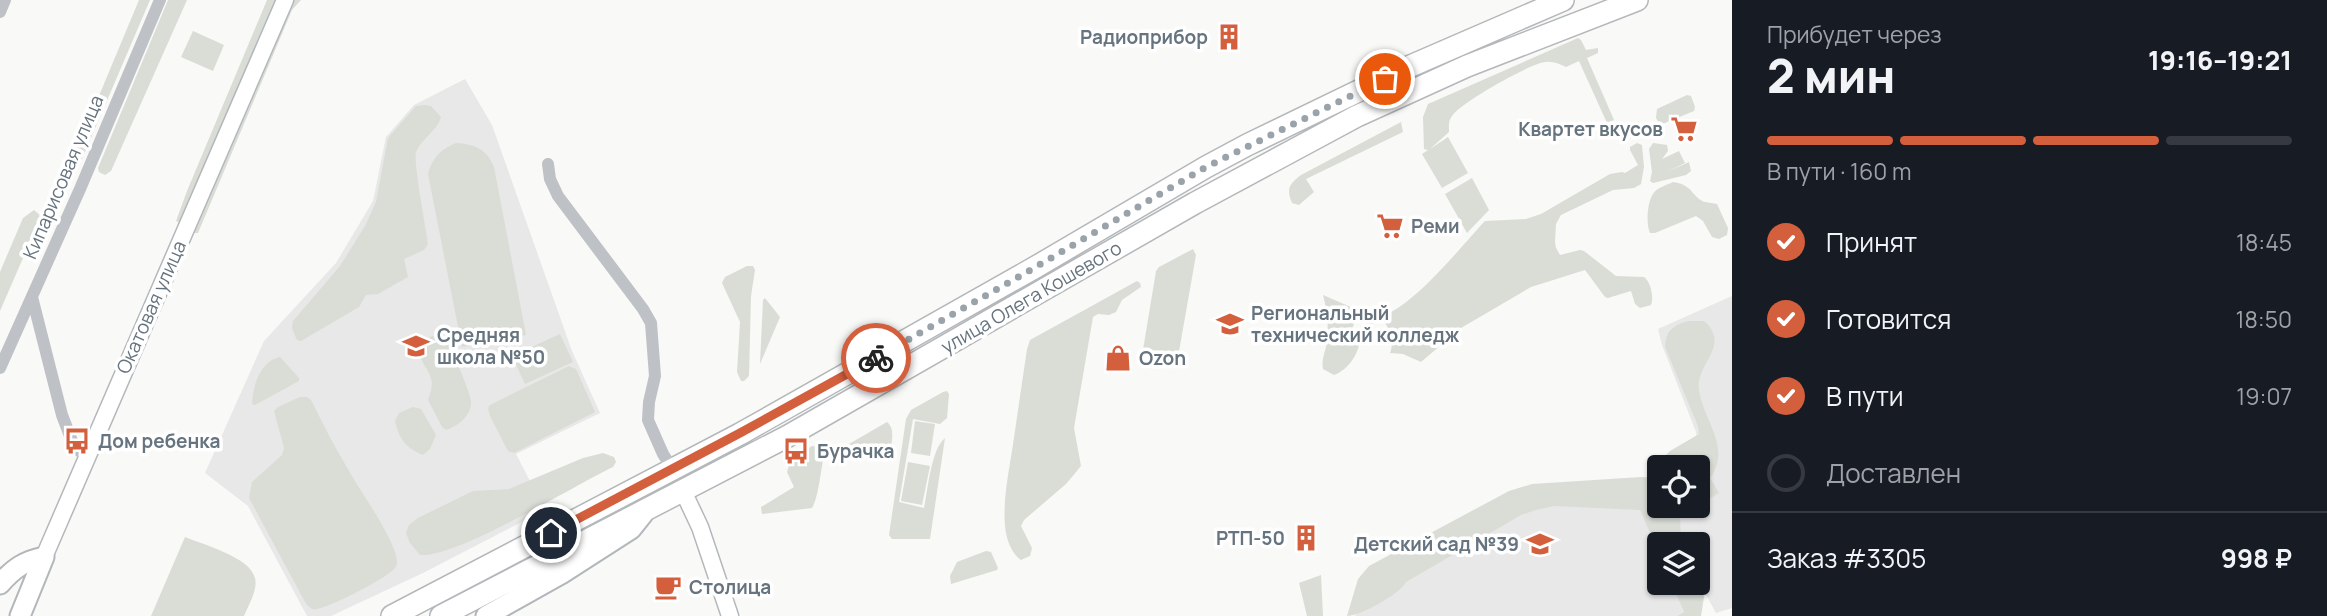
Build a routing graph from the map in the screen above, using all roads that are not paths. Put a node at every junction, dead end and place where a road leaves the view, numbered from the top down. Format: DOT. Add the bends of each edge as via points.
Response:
graph roads {
  1 [pos="5,0"];
  2 [pos="160,0"];
  3 [pos="285,0"];
  4 [pos="1634,1"];
  5 [pos="1557,3"];
  6 [pos="0,12"];
  7 [pos="548,164"];
  8 [pos="32,297"];
  9 [pos="0,368"];
  10 [pos="87,456"];
  11 [pos="673,468"];
  12 [pos="683,491"];
  13 [pos="647,510"];
  14 [pos="44,557"];
  15 [pos="0,584"];
  16 [pos="20,616"];
  17 [pos="392,616"];
  18 [pos="441,616"];
  19 [pos="486,616"];
  20 [pos="730,616"];
  1 -- 6 [label="street"];
  2 -- 8 [label="street, Кипарисовая улица"];
  3 -- 10 [label="main road, Окатовая улица"];
  4 -- 12 [label="highway, улица Олега Кошевого" via="1467,66 1322,134"];
  5 -- 11 [label="highway, улица Олега Кошевого" via="1406,68 1206,167 902,344"];
  7 -- 11 [label="street" via="558,197 651,323 655,376 648,420"];
  8 -- 9 [label="street, Кипарисовая улица"];
  8 -- 10 [label="street" via="62,415 75,449"];
  10 -- 14 [label="main road, Окатовая улица"];
  11 -- 17 [label="highway, улица Олега Кошевого"];
  12 -- 13 [label="highway, улица Олега Кошевого"];
  12 -- 20 [label="main road"];
  13 -- 18 [label="highway, улица Олега Кошевого"];
  13 -- 19 [label="main road" via="631,529"];
  14 -- 15 [label="main road" via="13,569"];
  14 -- 16 [label="main road, Окатовая улица"];
}
